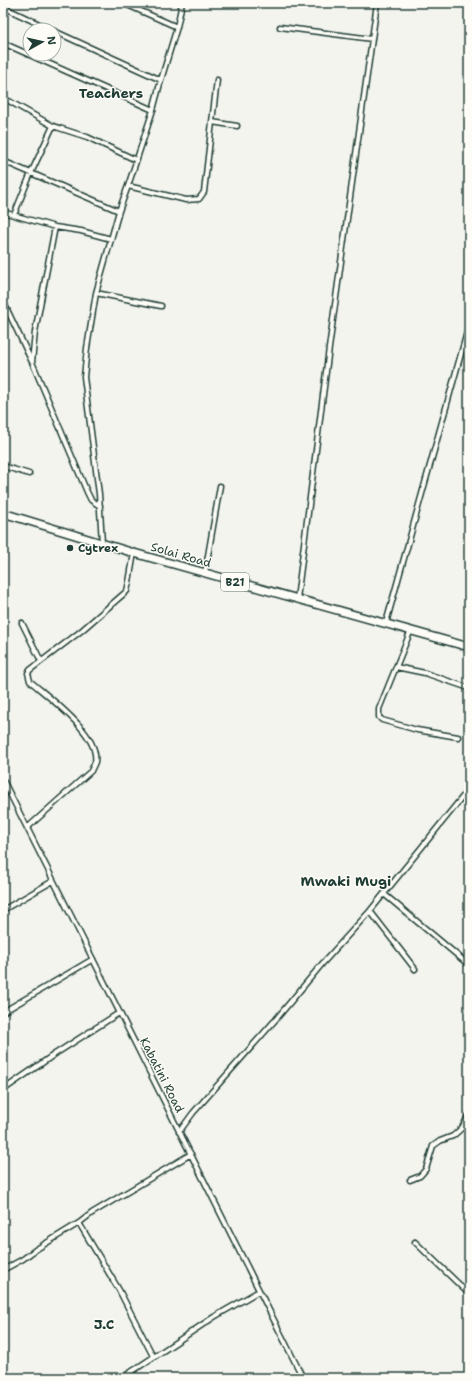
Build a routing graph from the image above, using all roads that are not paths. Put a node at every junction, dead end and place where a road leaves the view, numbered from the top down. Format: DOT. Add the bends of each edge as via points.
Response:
graph roads {
  1 [pos="123,3"];
  2 [pos="182,3"];
  3 [pos="377,3"];
  4 [pos="3,7"];
  5 [pos="36,22"];
  6 [pos="177,27"];
  7 [pos="280,27"];
  8 [pos="62,34"];
  9 [pos="372,39"];
  10 [pos="3,43"];
  11 [pos="161,80"];
  12 [pos="217,80"];
  13 [pos="3,99"];
  14 [pos="153,110"];
  15 [pos="212,122"];
  16 [pos="53,126"];
  17 [pos="237,126"];
  18 [pos="136,160"];
  19 [pos="3,161"];
  20 [pos="31,173"];
  21 [pos="128,186"];
  22 [pos="119,211"];
  23 [pos="3,212"];
  24 [pos="14,215"];
  25 [pos="55,227"];
  26 [pos="111,239"];
  27 [pos="96,294"];
  28 [pos="3,301"];
  29 [pos="161,306"];
  30 [pos="469,325"];
  31 [pos="32,362"];
  32 [pos="3,466"];
  33 [pos="29,474"];
  34 [pos="220,486"];
  35 [pos="100,506"];
  36 [pos="3,513"];
  37 [pos="102,543"];
  38 [pos="134,553"];
  39 [pos="205,573"];
  40 [pos="297,599"];
  41 [pos="22,623"];
  42 [pos="386,623"];
  43 [pos="411,630"];
  44 [pos="469,647"];
  45 [pos="41,661"];
  46 [pos="396,667"];
  47 [pos="469,688"];
  48 [pos="458,737"];
  49 [pos="3,780"];
  50 [pos="469,789"];
  51 [pos="27,828"];
  52 [pos="53,881"];
  53 [pos="384,894"];
  54 [pos="3,910"];
  55 [pos="370,911"];
  56 [pos="93,959"];
  57 [pos="469,965"];
  58 [pos="415,969"];
  59 [pos="3,1012"];
  60 [pos="119,1013"];
  61 [pos="3,1090"];
  62 [pos="469,1116"];
  63 [pos="179,1132"];
  64 [pos="191,1154"];
  65 [pos="410,1180"];
  66 [pos="79,1223"];
  67 [pos="416,1242"];
  68 [pos="3,1270"];
  69 [pos="259,1290"];
  70 [pos="469,1294"];
  71 [pos="153,1356"];
  72 [pos="122,1378"];
  73 [pos="303,1378"];
  1 -- 6 [label="street"];
  2 -- 6 [label="street"];
  3 -- 9 [label="street"];
  4 -- 5 [label="street"];
  6 -- 11 [label="street"];
  7 -- 9 [label="street"];
  8 -- 11 [label="street"];
  9 -- 40 [label="street"];
  10 -- 14 [label="street"];
  11 -- 14 [label="street"];
  12 -- 15 [label="street"];
  13 -- 16 [label="street"];
  14 -- 18 [label="street"];
  15 -- 17 [label="street"];
  15 -- 21 [label="street" via="204,192 199,199 186,200"];
  16 -- 18 [label="street" via="87,137"];
  16 -- 20 [label="street"];
  18 -- 21 [label="street"];
  19 -- 20 [label="street"];
  20 -- 22 [label="street"];
  20 -- 24 [label="street"];
  21 -- 22 [label="street"];
  22 -- 26 [label="street"];
  23 -- 24 [label="street"];
  24 -- 25 [label="street"];
  25 -- 26 [label="street"];
  25 -- 31 [label="street" via="35,332"];
  26 -- 27 [label="street"];
  27 -- 29 [label="street"];
  27 -- 35 [label="street" via="84,376"];
  28 -- 31 [label="street"];
  30 -- 42 [label="street"];
  31 -- 35 [label="street" via="87,492 91,500"];
  32 -- 33 [label="street"];
  34 -- 39 [label="street"];
  35 -- 37 [label="street"];
  36 -- 37 [label="highway, Solai Road / B21"];
  37 -- 38 [label="highway, Solai Road / B21"];
  38 -- 39 [label="highway, Solai Road / B21"];
  38 -- 45 [label="street" via="127,590 81,631"];
  39 -- 40 [label="highway, Solai Road / B21"];
  40 -- 42 [label="highway, Solai Road / B21"];
  41 -- 45 [label="street"];
  42 -- 43 [label="highway, Solai Road / B21"];
  43 -- 44 [label="highway, Solai Road / B21"];
  43 -- 46 [label="street"];
  45 -- 51 [label="street" via="28,673 30,681 87,734 95,762 91,771"];
  46 -- 47 [label="street" via="425,673"];
  46 -- 48 [label="street" via="379,709 382,720 417,730"];
  49 -- 51 [label="street, Kabatini Road"];
  50 -- 53 [label="street"];
  51 -- 52 [label="street, Kabatini Road"];
  52 -- 54 [label="street"];
  52 -- 56 [label="street, Kabatini Road"];
  53 -- 55 [label="street"];
  53 -- 57 [label="street"];
  55 -- 58 [label="street"];
  55 -- 63 [label="street" via="221,1080"];
  56 -- 59 [label="street"];
  56 -- 60 [label="street, Kabatini Road"];
  60 -- 61 [label="street"];
  60 -- 63 [label="street, Kabatini Road"];
  62 -- 65 [label="street" via="462,1128 453,1136 434,1146 426,1169 420,1176"];
  63 -- 64 [label="street, Kabatini Road"];
  64 -- 66 [label="street"];
  64 -- 69 [label="street, Kabatini Road"];
  66 -- 68 [label="street"];
  66 -- 71 [label="street" via="119,1290"];
  67 -- 70 [label="street"];
  69 -- 71 [label="street"];
  69 -- 73 [label="street, Kabatini Road"];
  71 -- 72 [label="street"];
}
